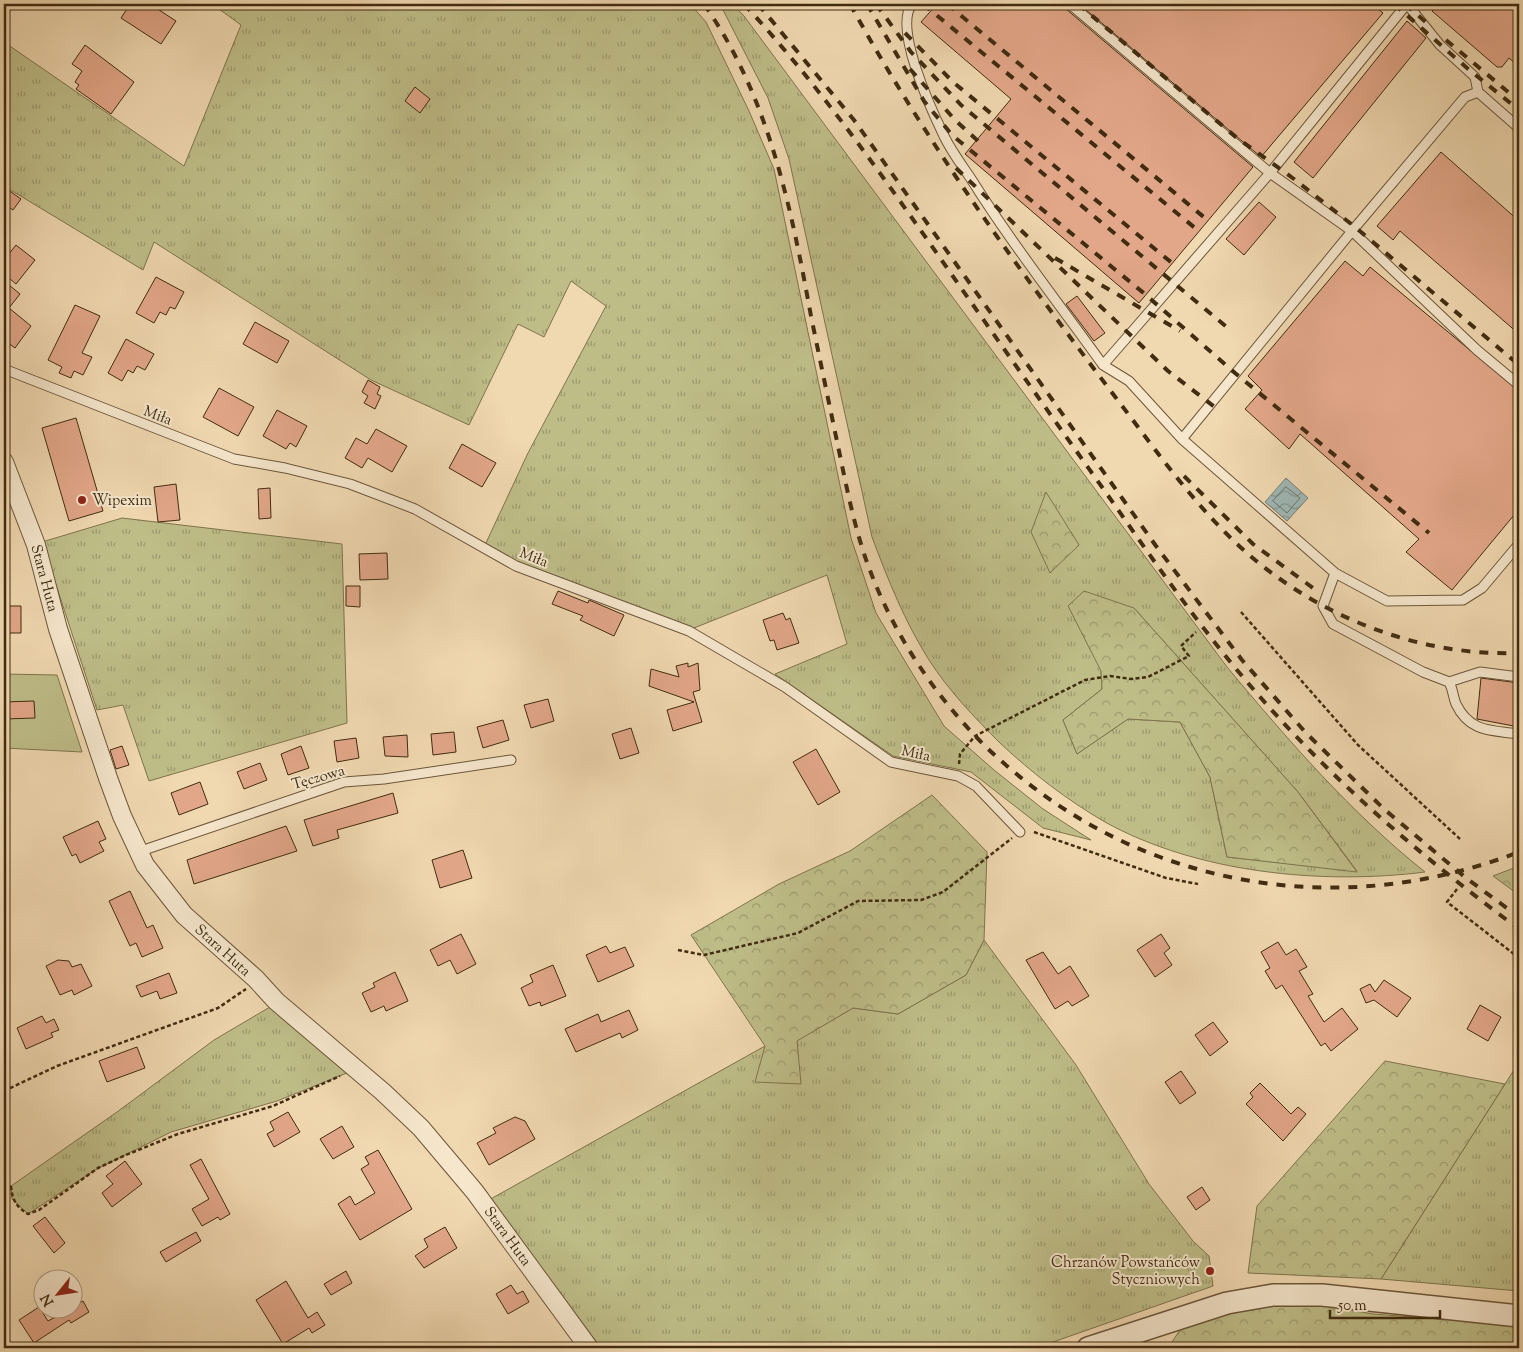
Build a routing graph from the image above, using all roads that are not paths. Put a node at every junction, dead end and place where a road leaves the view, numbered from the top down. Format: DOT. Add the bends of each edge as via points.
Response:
graph roads {
  1 [pos="912,4"];
  2 [pos="1070,4"];
  3 [pos="1406,4"];
  4 [pos="1478,92"];
  5 [pos="1519,128"];
  6 [pos="1270,173"];
  7 [pos="1352,231"];
  8 [pos="1103,364"];
  9 [pos="4,370"];
  10 [pos="1519,385"];
  11 [pos="1182,439"];
  12 [pos="4,462"];
  13 [pos="1519,544"];
  14 [pos="1335,573"];
  15 [pos="1519,677"];
  16 [pos="1449,682"];
  17 [pos="1519,734"];
  18 [pos="512,760"];
  19 [pos="1020,832"];
  20 [pos="138,852"];
  21 [pos="1519,1316"];
  22 [pos="589,1348"];
  23 [pos="1088,1348"];
  1 -- 8 [label="lane" via="907,30 913,61 944,137 990,209"];
  2 -- 6 [label="lane"];
  3 -- 4 [label="lane" via="1440,45 1475,77"];
  3 -- 6 [label="lane"];
  4 -- 5 [label="lane"];
  4 -- 7 [label="lane" via="1465,97"];
  6 -- 7 [label="lane"];
  6 -- 8 [label="lane"];
  7 -- 10 [label="lane" via="1477,350"];
  7 -- 11 [label="lane"];
  8 -- 11 [label="lane" via="1129,381"];
  9 -- 19 [label="lane, Miła" via="234,459 350,484 415,509 516,566 689,631 785,687 891,762 958,776 976,786"];
  11 -- 14 [label="lane"];
  12 -- 20 [label="street, Stara Huta" via="36,545 81,701"];
  13 -- 14 [label="lane" via="1482,588 1463,600 1387,601"];
  14 -- 16 [label="lane" via="1323,606 1333,624 1423,672"];
  15 -- 16 [label="lane" via="1480,672"];
  16 -- 17 [label="lane" via="1455,702 1468,723"];
  18 -- 20 [label="lane, Tęczowa" via="384,780 344,782"];
  20 -- 22 [label="street, Stara Huta" via="184,915 252,986 276,1001 420,1128 475,1192"];
  21 -- 23 [label="street" via="1322,1295 1273,1295 1227,1302"];
}
